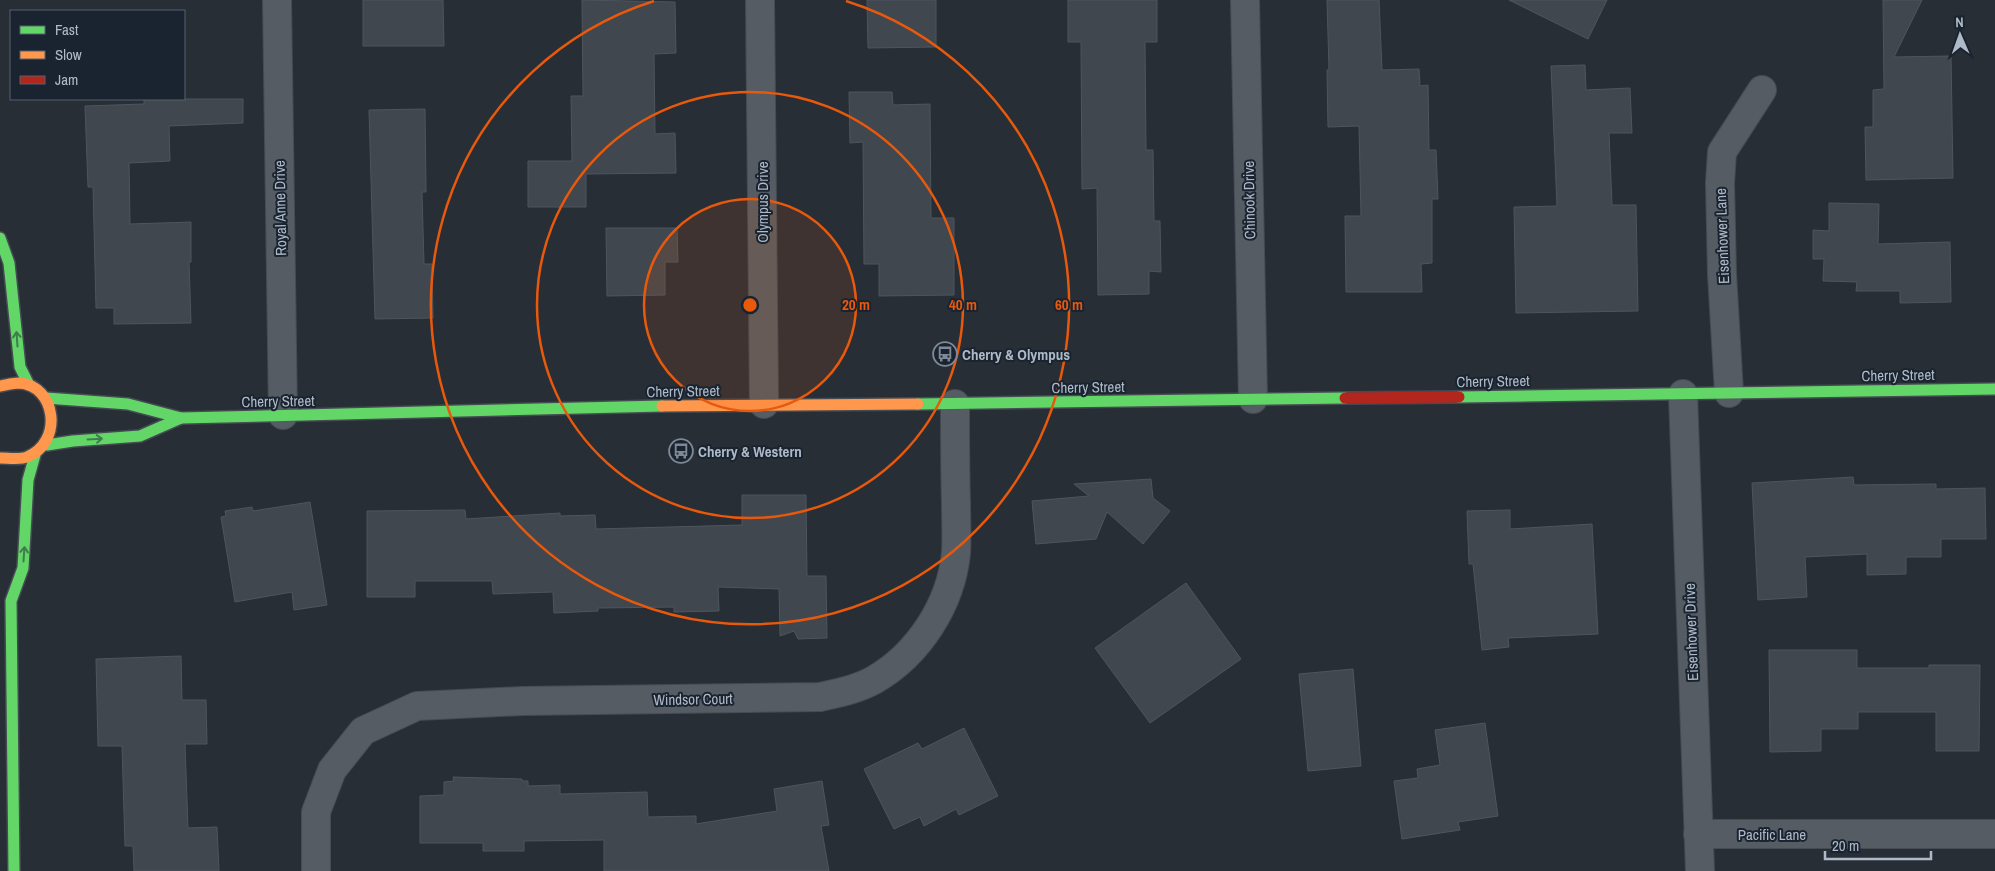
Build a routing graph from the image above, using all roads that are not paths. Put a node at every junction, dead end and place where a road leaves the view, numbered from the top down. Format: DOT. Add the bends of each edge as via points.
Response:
graph roads {
  1 [pos="277,0"];
  2 [pos="760,0"];
  3 [pos="1245,0"];
  4 [pos="1762,90"];
  5 [pos="0,238"];
  6 [pos="28,385"];
  7 [pos="0,386"];
  8 [pos="1995,389"];
  9 [pos="1729,393"];
  10 [pos="1683,394"];
  11 [pos="46,398"];
  12 [pos="1253,399"];
  13 [pos="764,404"];
  14 [pos="955,404"];
  15 [pos="283,415"];
  16 [pos="181,418"];
  17 [pos="47,445"];
  18 [pos="35,456"];
  19 [pos="0,458"];
  20 [pos="4,585"];
  21 [pos="11,601"];
  22 [pos="1698,834"];
  23 [pos="1995,834"];
  24 [pos="14,871"];
  25 [pos="316,871"];
  26 [pos="1700,871"];
  1 -- 15 [label="street, Royal Anne Drive"];
  2 -- 13 [label="street, Olympus Drive"];
  3 -- 12 [label="street, Chinook Drive"];
  4 -- 9 [label="street, Eisenhower Lane" via="1722,152 1722,274"];
  6 -- 5 [label="main road, one-way" via="20,367 9,263"];
  6 -- 7 [label="main road"];
  6 -- 11 [label="main road"];
  8 -- 9 [label="main road, Cherry Street"];
  9 -- 10 [label="main road, Cherry Street"];
  10 -- 12 [label="main road, Cherry Street"];
  10 -- 22 [label="street, Eisenhower Drive"];
  11 -- 16 [label="main road, Cherry Street" via="64,402 148,406"];
  11 -- 17 [label="main road" via="52,423"];
  12 -- 14 [label="main road, Cherry Street"];
  13 -- 14 [label="main road, Cherry Street"];
  13 -- 15 [label="main road, Cherry Street"];
  14 -- 25 [label="street, Windsor Court" via="956,553 950,585 938,614 900,662 873,680 820,697 417,706 363,731 332,770 316,812"];
  15 -- 16 [label="main road, Cherry Street"];
  17 -- 16 [label="main road, Cherry Street, one-way" via="152,432"];
  17 -- 18 [label="main road"];
  18 -- 19 [label="main road" via="18,461"];
  21 -- 18 [label="main road, one-way" via="23,568 28,480"];
  20 -- 21 [label="main road"];
  21 -- 24 [label="main road"];
  22 -- 23 [label="street, Pacific Lane"];
  22 -- 26 [label="street, Eisenhower Drive"];
}
